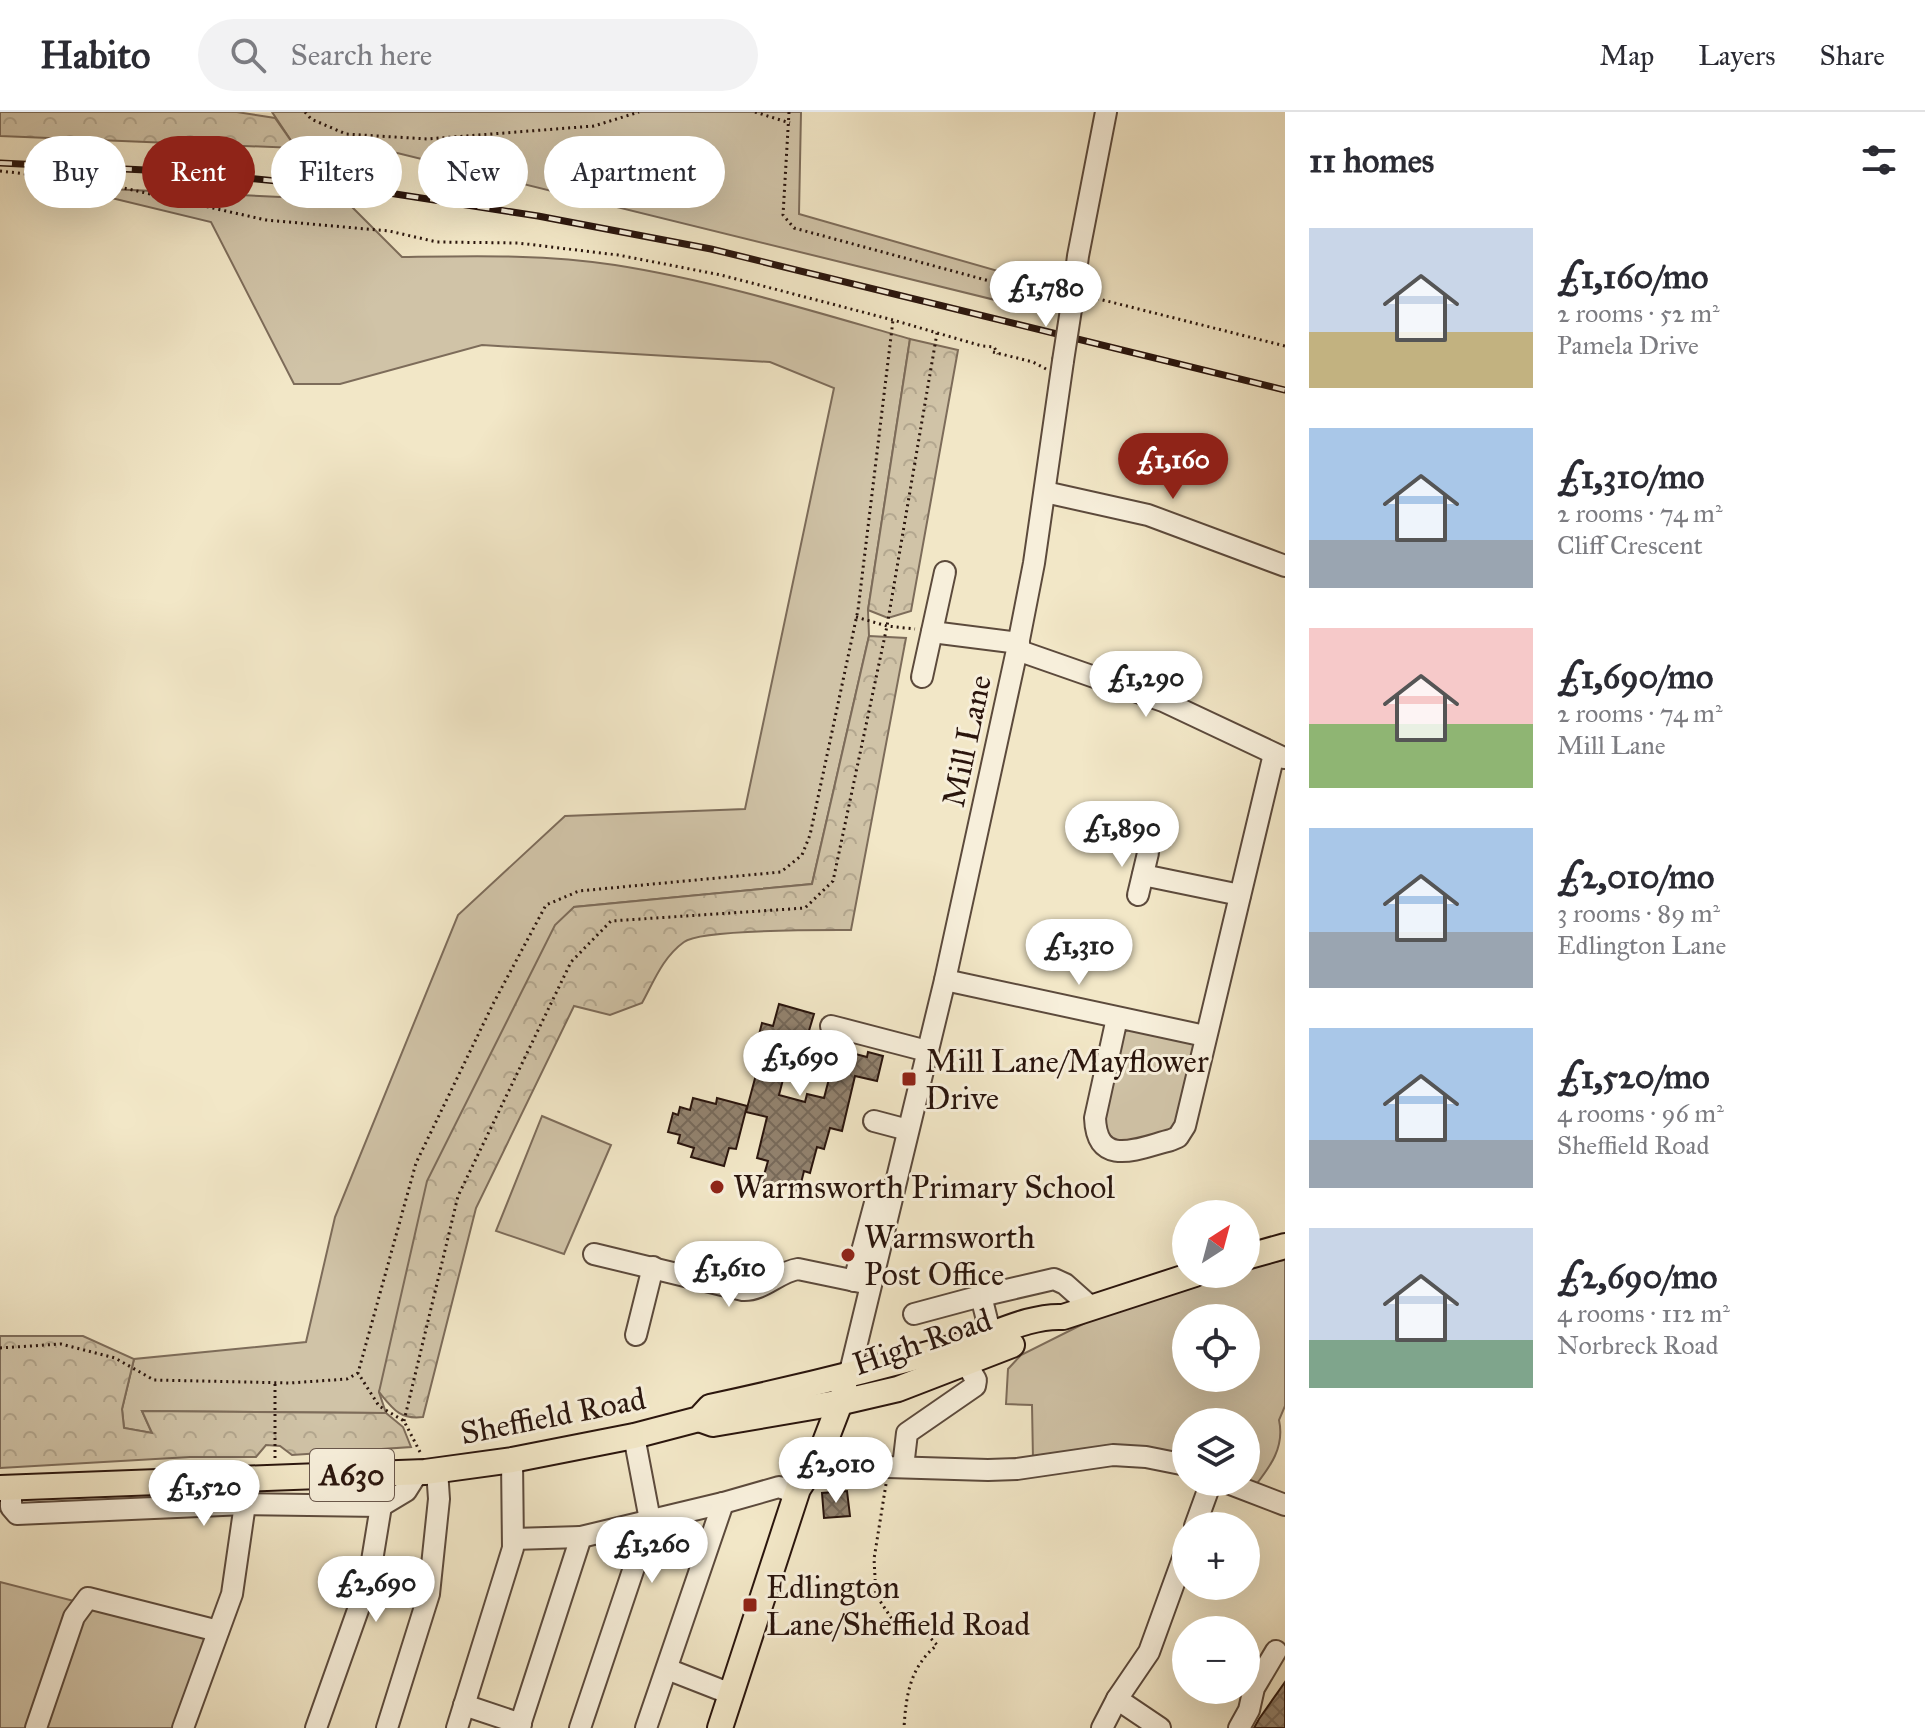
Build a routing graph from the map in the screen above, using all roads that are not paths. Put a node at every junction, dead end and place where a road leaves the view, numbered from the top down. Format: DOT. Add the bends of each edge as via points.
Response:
graph roads {
  1 [pos="1106,112"];
  2 [pos="1045,492"];
  3 [pos="1285,566"];
  4 [pos="945,572"];
  5 [pos="932,632"];
  6 [pos="1018,647"];
  7 [pos="922,677"];
  8 [pos="1279,756"];
  9 [pos="1148,853"];
  10 [pos="1240,895"];
  11 [pos="945,980"];
  12 [pos="1117,1018"];
  13 [pos="831,1026"];
  14 [pos="1205,1036"];
  15 [pos="927,1051"];
  16 [pos="874,1121"];
  17 [pos="908,1130"];
  18 [pos="1285,1246"];
  19 [pos="1260,1253"];
  20 [pos="594,1254"];
  21 [pos="653,1267"];
  22 [pos="862,1282"];
  23 [pos="1172,1282"];
  24 [pos="981,1296"];
  25 [pos="1092,1308"];
  26 [pos="914,1314"];
  27 [pos="1063,1317"];
  28 [pos="636,1335"];
  29 [pos="991,1336"];
  30 [pos="966,1363"];
  31 [pos="849,1376"];
  32 [pos="842,1402"];
  33 [pos="699,1419"];
  34 [pos="634,1436"];
  35 [pos="820,1455"];
  36 [pos="512,1460"];
  37 [pos="1172,1463"];
  38 [pos="896,1467"];
  39 [pos="427,1471"];
  40 [pos="5,1487"];
  41 [pos="796,1493"];
  42 [pos="1260,1495"];
  43 [pos="723,1503"];
  44 [pos="245,1504"];
  45 [pos="1285,1505"];
  46 [pos="381,1506"];
  47 [pos="650,1520"];
  48 [pos="581,1537"];
  49 [pos="513,1539"];
  50 [pos="1172,1589"];
  51 [pos="218,1631"];
  52 [pos="1276,1651"];
  53 [pos="667,1669"];
  54 [pos="731,1694"];
  55 [pos="1117,1699"];
  56 [pos="464,1705"];
  57 [pos="520,1726"];
  58 [pos="36,1728"];
  59 [pos="183,1728"];
  60 [pos="316,1728"];
  61 [pos="387,1728"];
  62 [pos="457,1728"];
  63 [pos="580,1728"];
  64 [pos="646,1728"];
  65 [pos="720,1728"];
  66 [pos="1102,1728"];
  67 [pos="1160,1728"];
  68 [pos="1239,1728"];
  1 -- 2 [label="street, Mill Lane, bridge"];
  2 -- 3 [label="street" via="1148,515"];
  2 -- 6 [label="street, Mill Lane"];
  4 -- 5 [label="street"];
  5 -- 6 [label="street"];
  5 -- 7 [label="street"];
  6 -- 8 [label="street" via="1163,701"];
  6 -- 11 [label="street, Mill Lane"];
  8 -- 10 [label="street"];
  9 -- 10 [label="street" via="1141,885"];
  10 -- 14 [label="street"];
  11 -- 12 [label="street"];
  11 -- 15 [label="street, Mill Lane"];
  12 -- 14 [label="street"];
  12 -- 14 [label="street" via="1095,1118 1096,1134 1113,1151 1171,1140 1183,1131"];
  13 -- 15 [label="street"];
  15 -- 17 [label="street, Mill Lane"];
  16 -- 17 [label="street"];
  17 -- 22 [label="street, Mill Lane"];
  18 -- 19 [label="main road"];
  20 -- 21 [label="street"];
  21 -- 22 [label="street" via="743,1290 798,1269"];
  21 -- 28 [label="street"];
  22 -- 31 [label="street, Mill Lane"];
  23 -- 25 [label="main road, High Road / A630"];
  24 -- 25 [label="street" via="1054,1279"];
  24 -- 26 [label="street"];
  24 -- 29 [label="street"];
  25 -- 27 [label="main road, High Road / A630"];
  27 -- 29 [label="main road, High Road / A630" via="1046,1316"];
  27 -- 30 [label="main road, High Road / A630" via="1049,1332"];
  29 -- 31 [label="main road, High Road / A630"];
  30 -- 32 [label="main road, High Road / A630" via="898,1389"];
  30 -- 38 [label="street" via="975,1386 907,1433"];
  31 -- 32 [label="main road"];
  31 -- 33 [label="main road, Sheffield Road / A630" via="710,1407"];
  32 -- 33 [label="main road, Sheffield Road / A630" via="713,1424"];
  32 -- 35 [label="main road"];
  33 -- 34 [label="main road, Sheffield Road / A630"];
  34 -- 36 [label="main road, Sheffield Road / A630"];
  34 -- 47 [label="street"];
  35 -- 38 [label="street"];
  35 -- 41 [label="main road"];
  36 -- 39 [label="main road, Sheffield Road / A630"];
  36 -- 49 [label="street"];
  37 -- 38 [label="street" via="1129,1455 1017,1469"];
  39 -- 40 [label="main road, Sheffield Road / A630"];
  39 -- 46 [label="street"];
  39 -- 61 [label="street" via="439,1499 429,1594"];
  40 -- 44 [label="street, Sheffield Road" via="17,1514"];
  41 -- 43 [label="street" via="779,1487"];
  41 -- 54 [label="main road"];
  42 -- 45 [label="street"];
  43 -- 47 [label="street"];
  43 -- 53 [label="street"];
  44 -- 46 [label="street, Sheffield Road"];
  44 -- 51 [label="street" via="232,1594"];
  46 -- 60 [label="street" via="369,1579"];
  47 -- 48 [label="street"];
  47 -- 63 [label="street"];
  48 -- 49 [label="street"];
  48 -- 57 [label="street"];
  49 -- 56 [label="street"];
  50 -- 55 [label="street" via="1149,1652"];
  51 -- 58 [label="street" via="88,1598 74,1617"];
  51 -- 59 [label="street"];
  52 -- 68 [label="street"];
  53 -- 54 [label="street"];
  53 -- 64 [label="street"];
  54 -- 65 [label="main road"];
  55 -- 66 [label="street"];
  55 -- 67 [label="street"];
  56 -- 57 [label="street"];
  56 -- 62 [label="street"];
}
